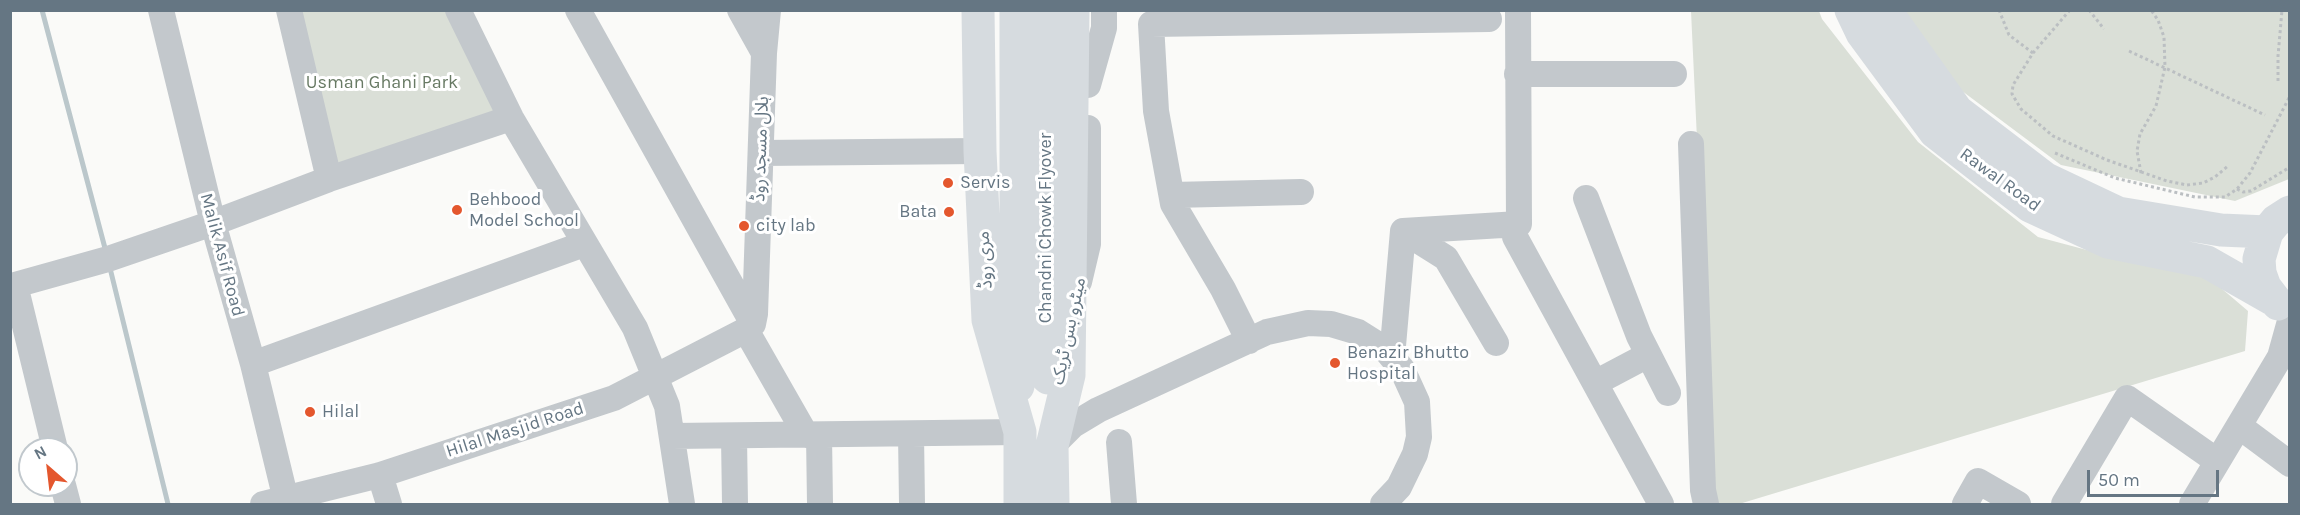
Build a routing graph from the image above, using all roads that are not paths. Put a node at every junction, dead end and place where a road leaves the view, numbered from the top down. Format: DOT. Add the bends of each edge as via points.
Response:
graph roads {
  1 [pos="160,10"];
  2 [pos="289,10"];
  3 [pos="458,10"];
  4 [pos="578,10"];
  5 [pos="740,10"];
  6 [pos="768,10"];
  7 [pos="978,10"];
  8 [pos="1076,10"];
  9 [pos="1104,10"];
  10 [pos="1518,10"];
  11 [pos="1851,10"];
  12 [pos="1885,10"];
  13 [pos="1187,17"];
  14 [pos="1489,19"];
  15 [pos="1031,22"];
  16 [pos="764,53"];
  17 [pos="1517,74"];
  18 [pos="1674,74"];
  19 [pos="1088,85"];
  20 [pos="511,118"];
  21 [pos="1691,144"];
  22 [pos="980,151"];
  23 [pos="761,153"];
  24 [pos="329,179"];
  25 [pos="1301,192"];
  26 [pos="1172,195"];
  27 [pos="1586,198"];
  28 [pos="2284,217"];
  29 [pos="213,224"];
  30 [pos="1403,231"];
  31 [pos="1515,237"];
  32 [pos="584,244"];
  33 [pos="13,275"];
  34 [pos="2284,310"];
  35 [pos="750,327"];
  36 [pos="1249,341"];
  37 [pos="1496,343"];
  38 [pos="2284,353"];
  39 [pos="1648,355"];
  40 [pos="1392,357"];
  41 [pos="253,364"];
  42 [pos="657,378"];
  43 [pos="1595,383"];
  44 [pos="1668,393"];
  45 [pos="2239,426"];
  46 [pos="1020,432"];
  47 [pos="911,434"];
  48 [pos="813,435"];
  49 [pos="672,436"];
  50 [pos="734,436"];
  51 [pos="52,437"];
  52 [pos="1119,442"];
  53 [pos="1052,446"];
  54 [pos="2217,460"];
  55 [pos="2289,464"];
  56 [pos="819,471"];
  57 [pos="380,475"];
  58 [pos="279,503"];
  59 [pos="389,504"];
  60 [pos="682,504"];
  61 [pos="735,504"];
  62 [pos="820,504"];
  63 [pos="838,504"];
  64 [pos="912,504"];
  65 [pos="1020,504"];
  66 [pos="1044,504"];
  67 [pos="1053,504"];
  68 [pos="1124,504"];
  69 [pos="1383,504"];
  70 [pos="1661,504"];
  71 [pos="1706,504"];
  72 [pos="1965,504"];
  73 [pos="2018,504"];
  74 [pos="2064,504"];
  75 [pos="2192,504"];
  1 -- 29 [label="street, Malik Asif Road"];
  2 -- 24 [label="street"];
  3 -- 20 [label="street"];
  4 -- 35 [label="street"];
  5 -- 16 [label="street"];
  6 -- 16 [label="street, ہلال مسجد روڈ"];
  7 -- 22 [label="main road, مری روڈ"];
  8 -- 19 [label="street, میٹرو بس ٹریک"];
  8 -- 53 [label="main road" via="1069,375"];
  9 -- 19 [label="street, میٹرو بس ٹریک" via="1104,28"];
  10 -- 17 [label="street"];
  11 -- 34 [label="main road, Rawal Road" via="1862,33 1935,132 2030,206 2108,243 2207,262"];
  12 -- 28 [label="main road, Rawal Road" via="1957,111 2046,180 2118,213 2221,230"];
  13 -- 14 [label="street"];
  13 -- 26 [label="street" via="1151,24 1156,111"];
  15 -- 46 [label="main road, Chandni Chowk Flyover" via="1016,305"];
  15 -- 53 [label="main road, Chandni Chowk Flyover"];
  16 -- 23 [label="street, ہلال مسجد روڈ"];
  17 -- 18 [label="street"];
  17 -- 30 [label="street" via="1519,224"];
  19 -- 66 [label="street, میٹرو بس ٹریک" via="1088,244 1060,366 1047,452"];
  20 -- 24 [label="street"];
  20 -- 32 [label="street"];
  21 -- 71 [label="street"];
  22 -- 23 [label="street"];
  22 -- 46 [label="main road, مری روڈ" via="988,320"];
  23 -- 35 [label="street, ہلال مسجد روڈ" via="755,314"];
  24 -- 29 [label="street"];
  25 -- 26 [label="street"];
  26 -- 36 [label="street" via="1173,204"];
  27 -- 39 [label="street"];
  28 -- 34 [label="main road" via="2259,260 2265,287"];
  29 -- 33 [label="street" via="108,259"];
  29 -- 41 [label="street, Malik Asif Road"];
  30 -- 37 [label="street" via="1446,258"];
  30 -- 40 [label="street"];
  31 -- 43 [label="street"];
  32 -- 41 [label="street"];
  32 -- 42 [label="street" via="635,328"];
  33 -- 51 [label="street"];
  34 -- 38 [label="street"];
  35 -- 42 [label="street, Hilal Masjid Road"];
  35 -- 48 [label="street"];
  36 -- 40 [label="street" via="1285,327 1331,324 1358,332"];
  36 -- 53 [label="street" via="1098,410 1073,425"];
  38 -- 45 [label="street"];
  39 -- 43 [label="street"];
  39 -- 44 [label="street"];
  40 -- 69 [label="street" via="1412,386 1419,437 1400,487"];
  41 -- 58 [label="street, Malik Asif Road"];
  42 -- 49 [label="street"];
  42 -- 57 [label="street, Hilal Masjid Road" via="614,398"];
  43 -- 70 [label="street"];
  45 -- 54 [label="street"];
  45 -- 55 [label="street"];
  46 -- 47 [label="street"];
  46 -- 65 [label="main road, مری روڈ"];
  47 -- 48 [label="street"];
  47 -- 64 [label="street"];
  48 -- 50 [label="street"];
  48 -- 56 [label="street"];
  49 -- 50 [label="street"];
  49 -- 60 [label="street"];
  50 -- 61 [label="street"];
  52 -- 68 [label="street"];
  53 -- 67 [label="main road"];
  54 -- 74 [label="street" via="2127,398"];
  54 -- 75 [label="street"];
  56 -- 62 [label="street"];
  56 -- 63 [label="street"];
  57 -- 58 [label="street, Hilal Masjid Road"];
  57 -- 59 [label="street"];
  72 -- 73 [label="street" via="1978,481"];
}
